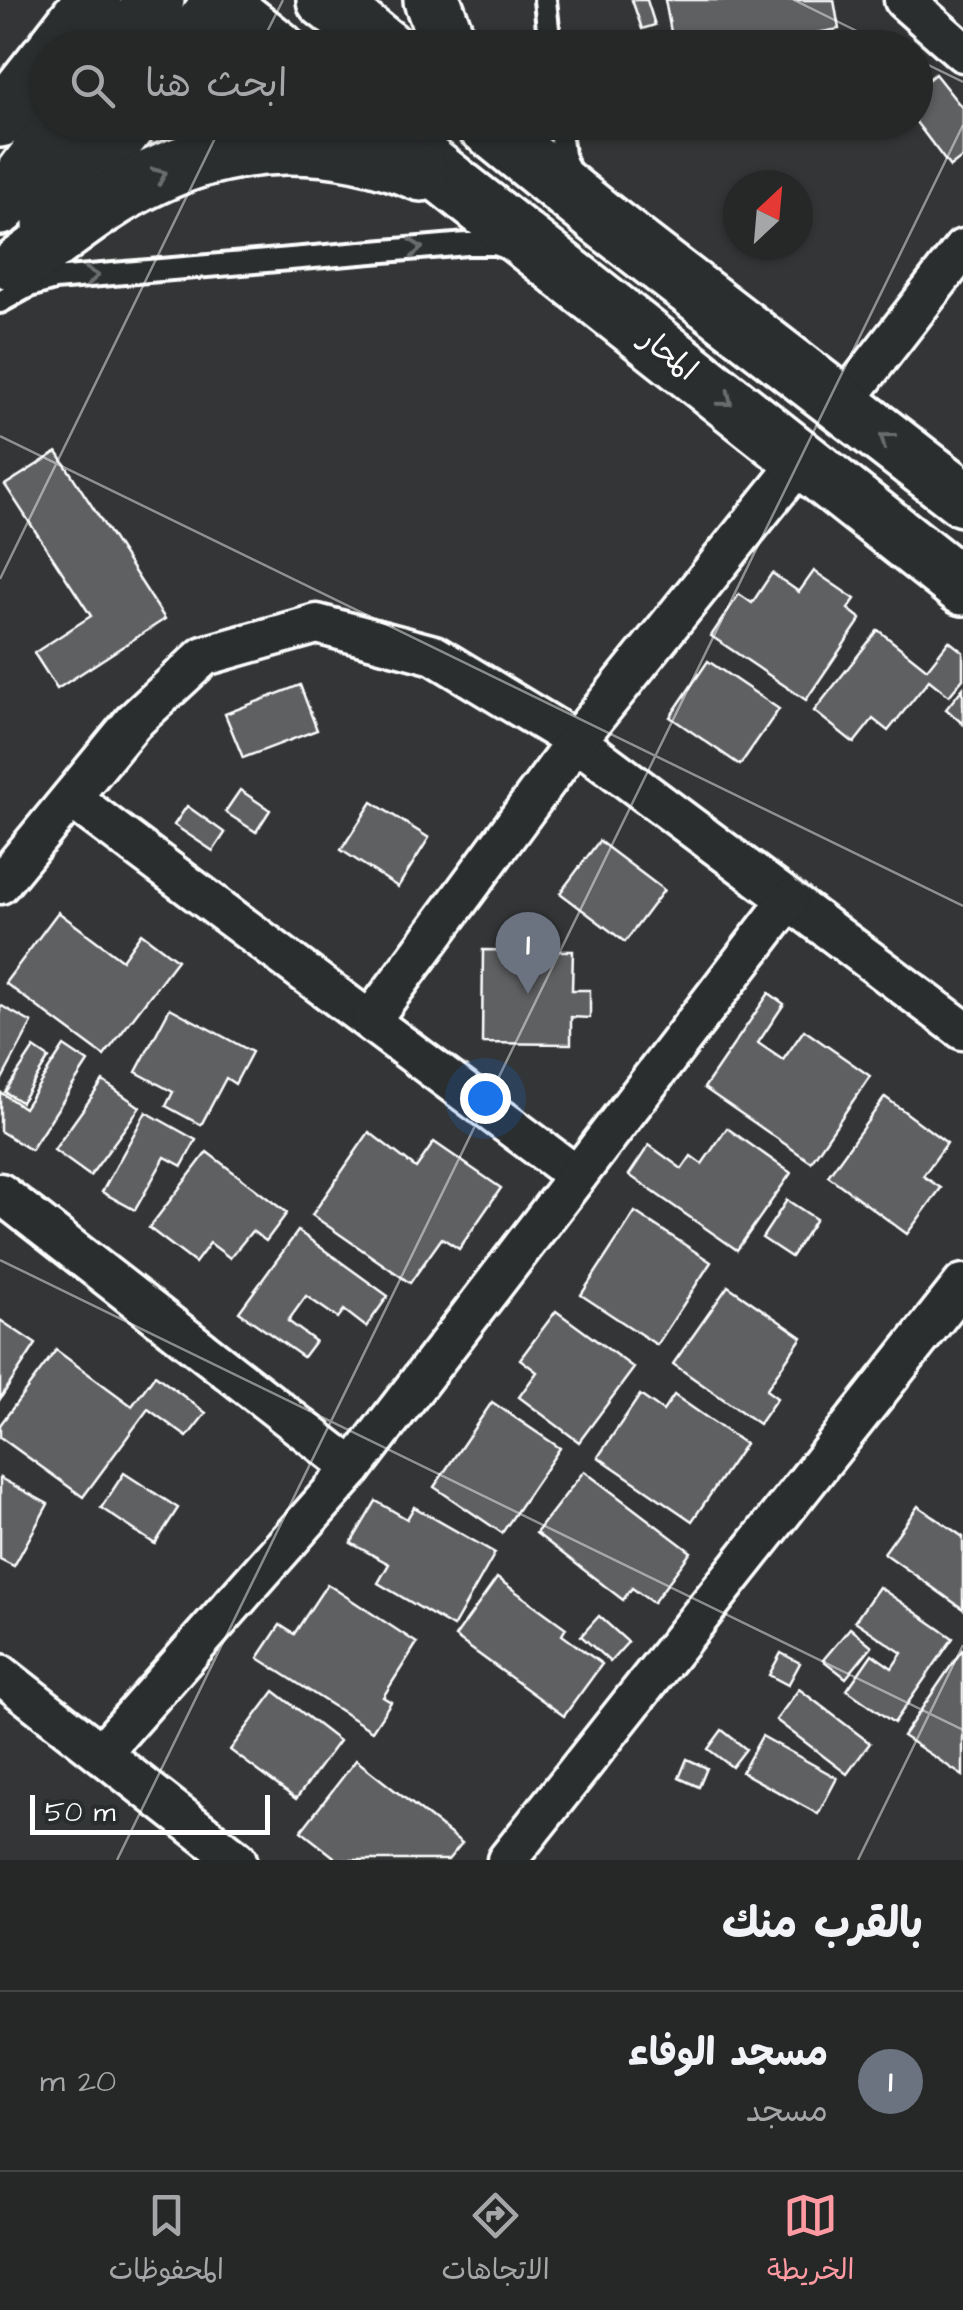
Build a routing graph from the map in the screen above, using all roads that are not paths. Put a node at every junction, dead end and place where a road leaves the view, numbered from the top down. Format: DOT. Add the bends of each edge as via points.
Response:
graph roads {
  1 [pos="93,0"];
  2 [pos="156,0"];
  3 [pos="326,0"];
  4 [pos="432,0"];
  5 [pos="545,0"];
  6 [pos="904,0"];
  7 [pos="219,1"];
  8 [pos="70,30"];
  9 [pos="134,30"];
  10 [pos="199,30"];
  11 [pos="255,30"];
  12 [pos="364,30"];
  13 [pos="443,30"];
  14 [pos="548,30"];
  15 [pos="963,52"];
  16 [pos="30,81"];
  17 [pos="0,120"];
  18 [pos="50,140"];
  19 [pos="116,140"];
  20 [pos="398,140"];
  21 [pos="507,140"];
  22 [pos="561,140"];
  23 [pos="462,190"];
  24 [pos="0,207"];
  25 [pos="602,220"];
  26 [pos="963,249"];
  27 [pos="6,286"];
  28 [pos="586,287"];
  29 [pos="842,405"];
  30 [pos="801,461"];
  31 [pos="963,498"];
  32 [pos="963,588"];
  33 [pos="576,741"];
  34 [pos="71,798"];
  35 [pos="0,884"];
  36 [pos="788,902"];
  37 [pos="370,1021"];
  38 [pos="963,1030"];
  39 [pos="578,1176"];
  40 [pos="0,1193"];
  41 [pos="963,1284"];
  42 [pos="354,1468"];
  43 [pos="0,1674"];
  44 [pos="102,1753"];
  45 [pos="237,1860"];
  46 [pos="507,1860"];
  1 -- 8 [label="street"];
  2 -- 9 [label="street"];
  3 -- 12 [label="street"];
  4 -- 13 [label="street"];
  5 -- 14 [label="lane"];
  6 -- 15 [label="street"];
  7 -- 10 [label="street"];
  7 -- 11 [label="street"];
  16 -- 17 [label="street"];
  18 -- 24 [label="street"];
  19 -- 27 [label="street"];
  20 -- 23 [label="street, المحار"];
  21 -- 25 [label="street"];
  22 -- 25 [label="lane" via="571,174"];
  27 -- 23 [label="street, one-way" via="112,200 154,176 235,150 344,150 384,158"];
  23 -- 28 [label="street, المحار"];
  25 -- 29 [label="street"];
  26 -- 29 [label="street"];
  27 -- 28 [label="lane, one-way" via="494,244"];
  28 -- 30 [label="street, المحار, one-way"];
  31 -- 29 [label="street, one-way"];
  30 -- 32 [label="street, المحار"];
  30 -- 33 [label="street"];
  33 -- 34 [label="street" via="434,654 317,624 204,656 133,722"];
  33 -- 36 [label="street"];
  33 -- 37 [label="street"];
  34 -- 35 [label="street"];
  34 -- 37 [label="street"];
  36 -- 38 [label="street"];
  36 -- 39 [label="street"];
  37 -- 39 [label="street"];
  39 -- 42 [label="street"];
  40 -- 42 [label="street"];
  41 -- 46 [label="street"];
  42 -- 44 [label="street"];
  43 -- 44 [label="street"];
  44 -- 45 [label="street"];
}
